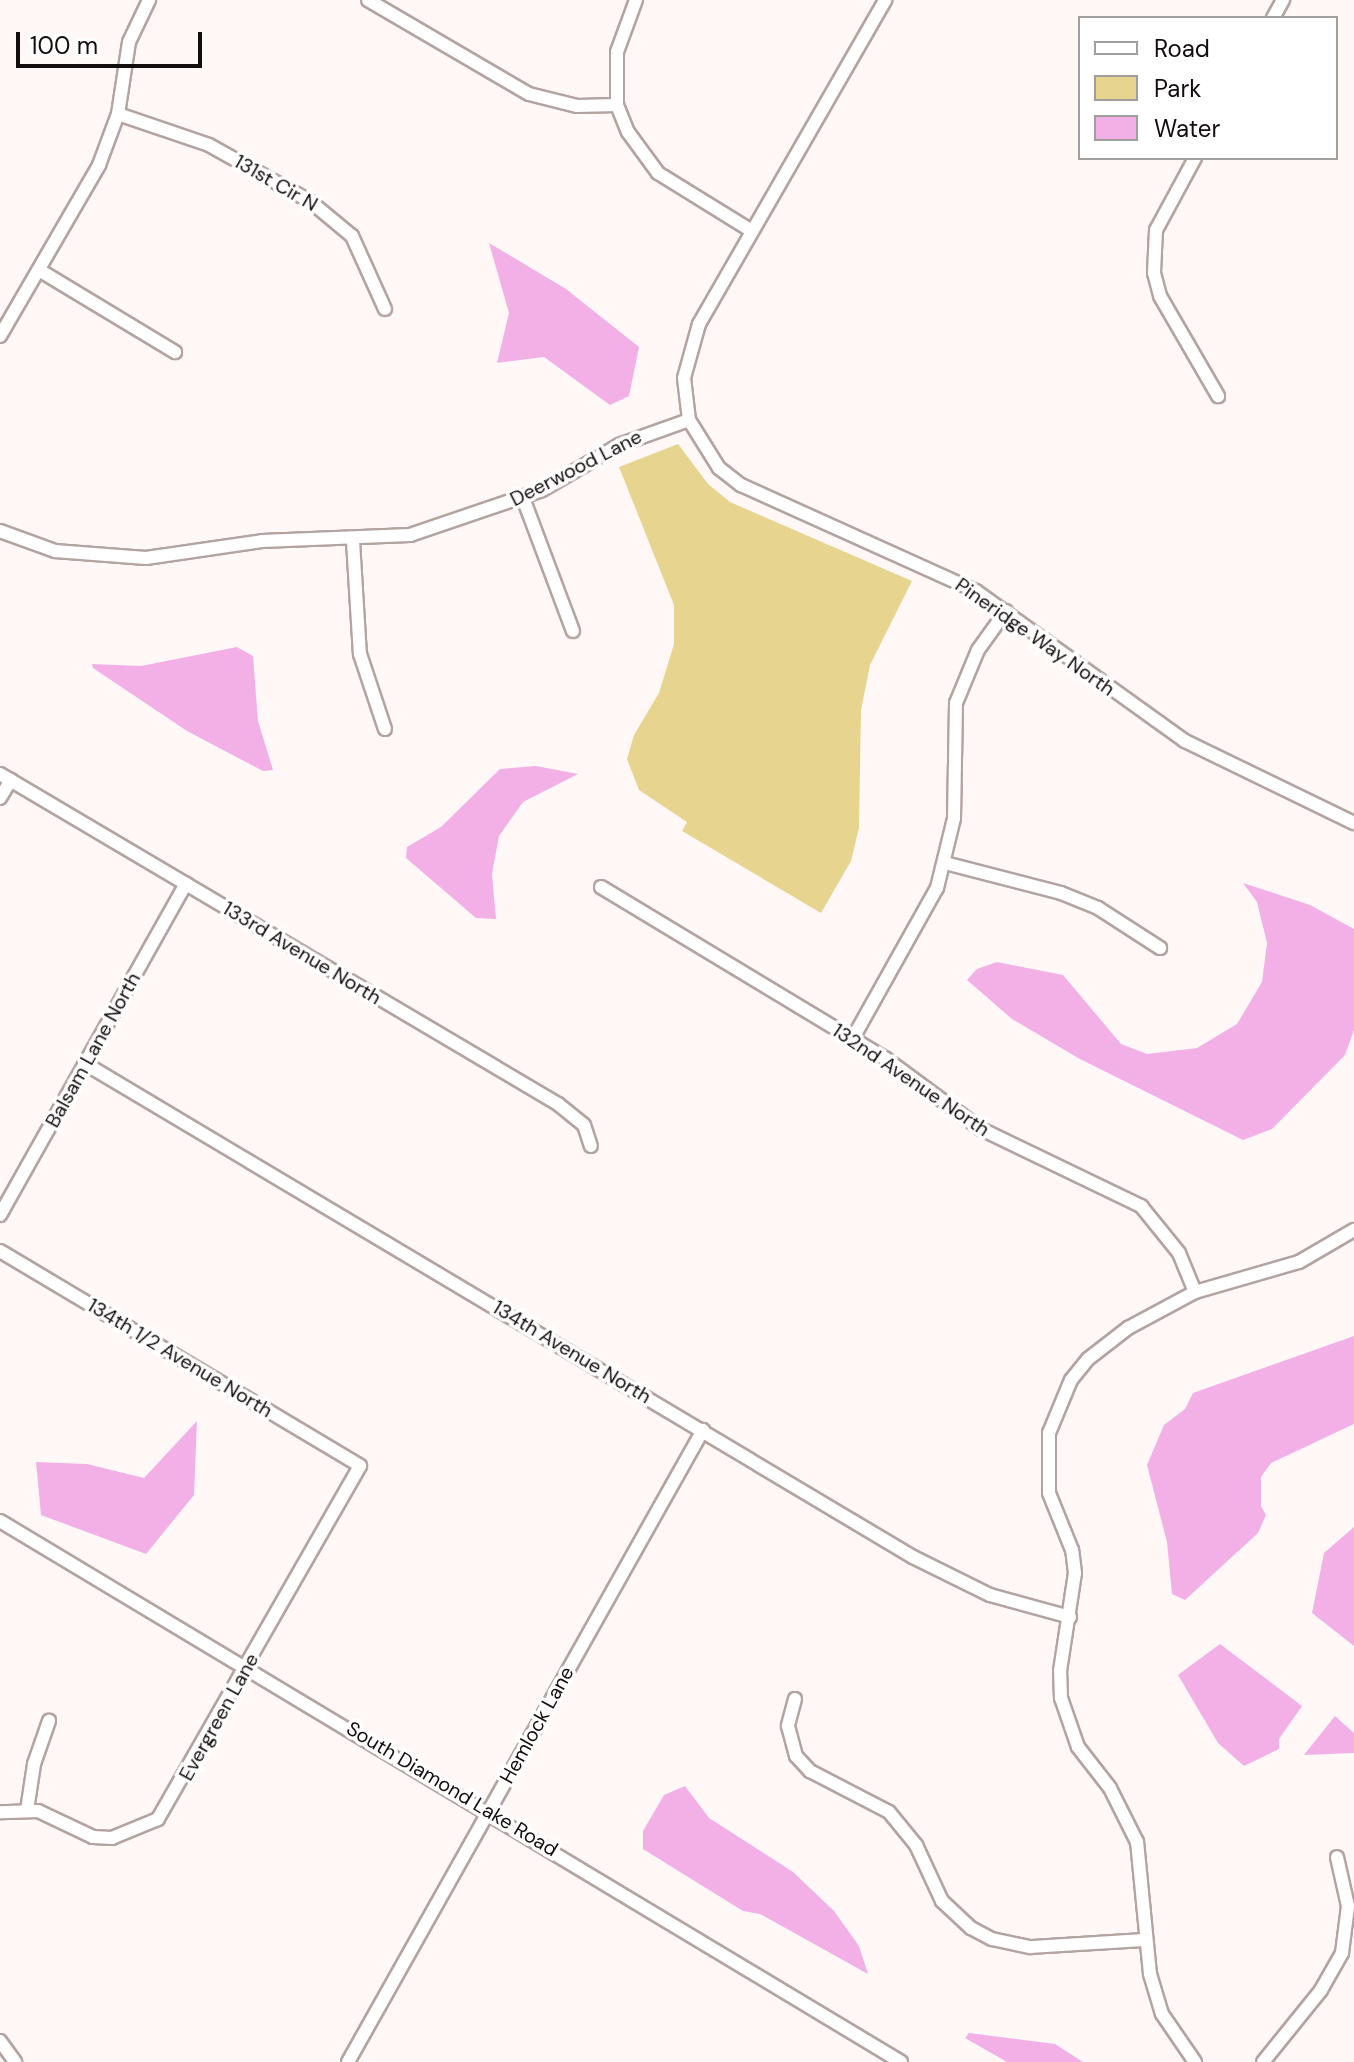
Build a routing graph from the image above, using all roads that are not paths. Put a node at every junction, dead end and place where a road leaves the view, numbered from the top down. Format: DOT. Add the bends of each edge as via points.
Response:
graph roads {
  1 [pos="149,0"];
  2 [pos="368,0"];
  3 [pos="636,0"];
  4 [pos="885,0"];
  5 [pos="617,105"];
  6 [pos="118,114"];
  7 [pos="1194,160"];
  8 [pos="752,231"];
  9 [pos="39,270"];
  10 [pos="385,309"];
  11 [pos="0,336"];
  12 [pos="175,352"];
  13 [pos="1218,396"];
  14 [pos="689,420"];
  15 [pos="523,498"];
  16 [pos="0,531"];
  17 [pos="353,541"];
  18 [pos="1006,611"];
  19 [pos="573,631"];
  20 [pos="385,729"];
  21 [pos="5,777"];
  22 [pos="0,798"];
  23 [pos="1354,823"];
  24 [pos="945,863"];
  25 [pos="186,884"];
  26 [pos="601,887"];
  27 [pos="1160,948"];
  28 [pos="853,1038"];
  29 [pos="84,1063"];
  30 [pos="591,1146"];
  31 [pos="0,1215"];
  32 [pos="1354,1230"];
  33 [pos="0,1251"];
  34 [pos="1195,1292"];
  35 [pos="703,1430"];
  36 [pos="360,1466"];
  37 [pos="0,1521"];
  38 [pos="1070,1617"];
  39 [pos="247,1667"];
  40 [pos="795,1699"];
  41 [pos="49,1721"];
  42 [pos="27,1810"];
  43 [pos="489,1811"];
  44 [pos="0,1812"];
  45 [pos="1337,1857"];
  46 [pos="1146,1940"];
  47 [pos="0,2041"];
  48 [pos="15,2062"];
  49 [pos="348,2062"];
  50 [pos="901,2062"];
  51 [pos="1195,2062"];
  52 [pos="1263,2062"];
  1 -- 6 [label="street" via="129,42"];
  2 -- 5 [label="street" via="529,94 577,106"];
  3 -- 5 [label="street" via="617,52"];
  4 -- 8 [label="street"];
  5 -- 8 [label="street" via="634,143 658,173"];
  6 -- 9 [label="street" via="99,165"];
  6 -- 10 [label="street, 131st Cir N" via="209,145 311,202 352,236"];
  7 -- 13 [label="street" via="1156,230 1154,273 1160,296"];
  8 -- 14 [label="street" via="691,341 684,378"];
  9 -- 11 [label="street"];
  9 -- 12 [label="street"];
  14 -- 15 [label="street, Deerwood Lane" via="619,445"];
  14 -- 18 [label="street, Pineridge Way North" via="719,468 741,485 943,573"];
  15 -- 17 [label="street, Deerwood Lane" via="410,535"];
  15 -- 19 [label="street"];
  16 -- 17 [label="street, Deerwood Lane" via="55,551 100,558 146,558 262,541"];
  17 -- 20 [label="street" via="360,654"];
  18 -- 23 [label="street, Pineridge Way North" via="1185,741"];
  18 -- 24 [label="street" via="978,650 956,703 954,818"];
  21 -- 22 [label="street"];
  21 -- 25 [label="street, 133rd Avenue North"];
  24 -- 27 [label="street" via="1061,893 1098,908"];
  24 -- 28 [label="street" via="925,918"];
  25 -- 29 [label="street, Balsam Lane North"];
  25 -- 30 [label="street, 133rd Avenue North" via="558,1104 584,1125"];
  26 -- 28 [label="street, 132nd Avenue North"];
  28 -- 34 [label="street, 132nd Avenue North" via="981,1129 1141,1206 1171,1240"];
  29 -- 31 [label="street, Balsam Lane North"];
  29 -- 35 [label="street, 134th Avenue North"];
  32 -- 34 [label="street" via="1299,1262"];
  33 -- 36 [label="street, 134th 1/2 Avenue North"];
  34 -- 38 [label="street" via="1106,1343 1071,1380 1058,1404 1046,1460 1049,1493 1072,1550 1075,1596"];
  35 -- 38 [label="street, 134th Avenue North" via="956,1580 1029,1608"];
  35 -- 43 [label="street, Hemlock Lane"];
  36 -- 39 [label="street, Evergreen Lane"];
  37 -- 39 [label="street, South Diamond Lake Road"];
  38 -- 46 [label="street" via="1061,1698 1078,1747 1110,1788 1137,1842"];
  39 -- 42 [label="street, Evergreen Lane" via="170,1803 146,1828 112,1838 93,1837"];
  39 -- 43 [label="street, South Diamond Lake Road"];
  40 -- 46 [label="street" via="788,1726 796,1756 810,1771 889,1812 916,1845 942,1901 971,1928 992,1939 1031,1947"];
  41 -- 42 [label="street" via="34,1764"];
  42 -- 44 [label="street, Evergreen Lane"];
  43 -- 49 [label="street, Hemlock Lane"];
  43 -- 50 [label="street, South Diamond Lake Road"];
  45 -- 52 [label="street" via="1348,1906 1342,1953 1321,1990"];
  46 -- 51 [label="street" via="1162,2014"];
  47 -- 48 [label="street"];
}
